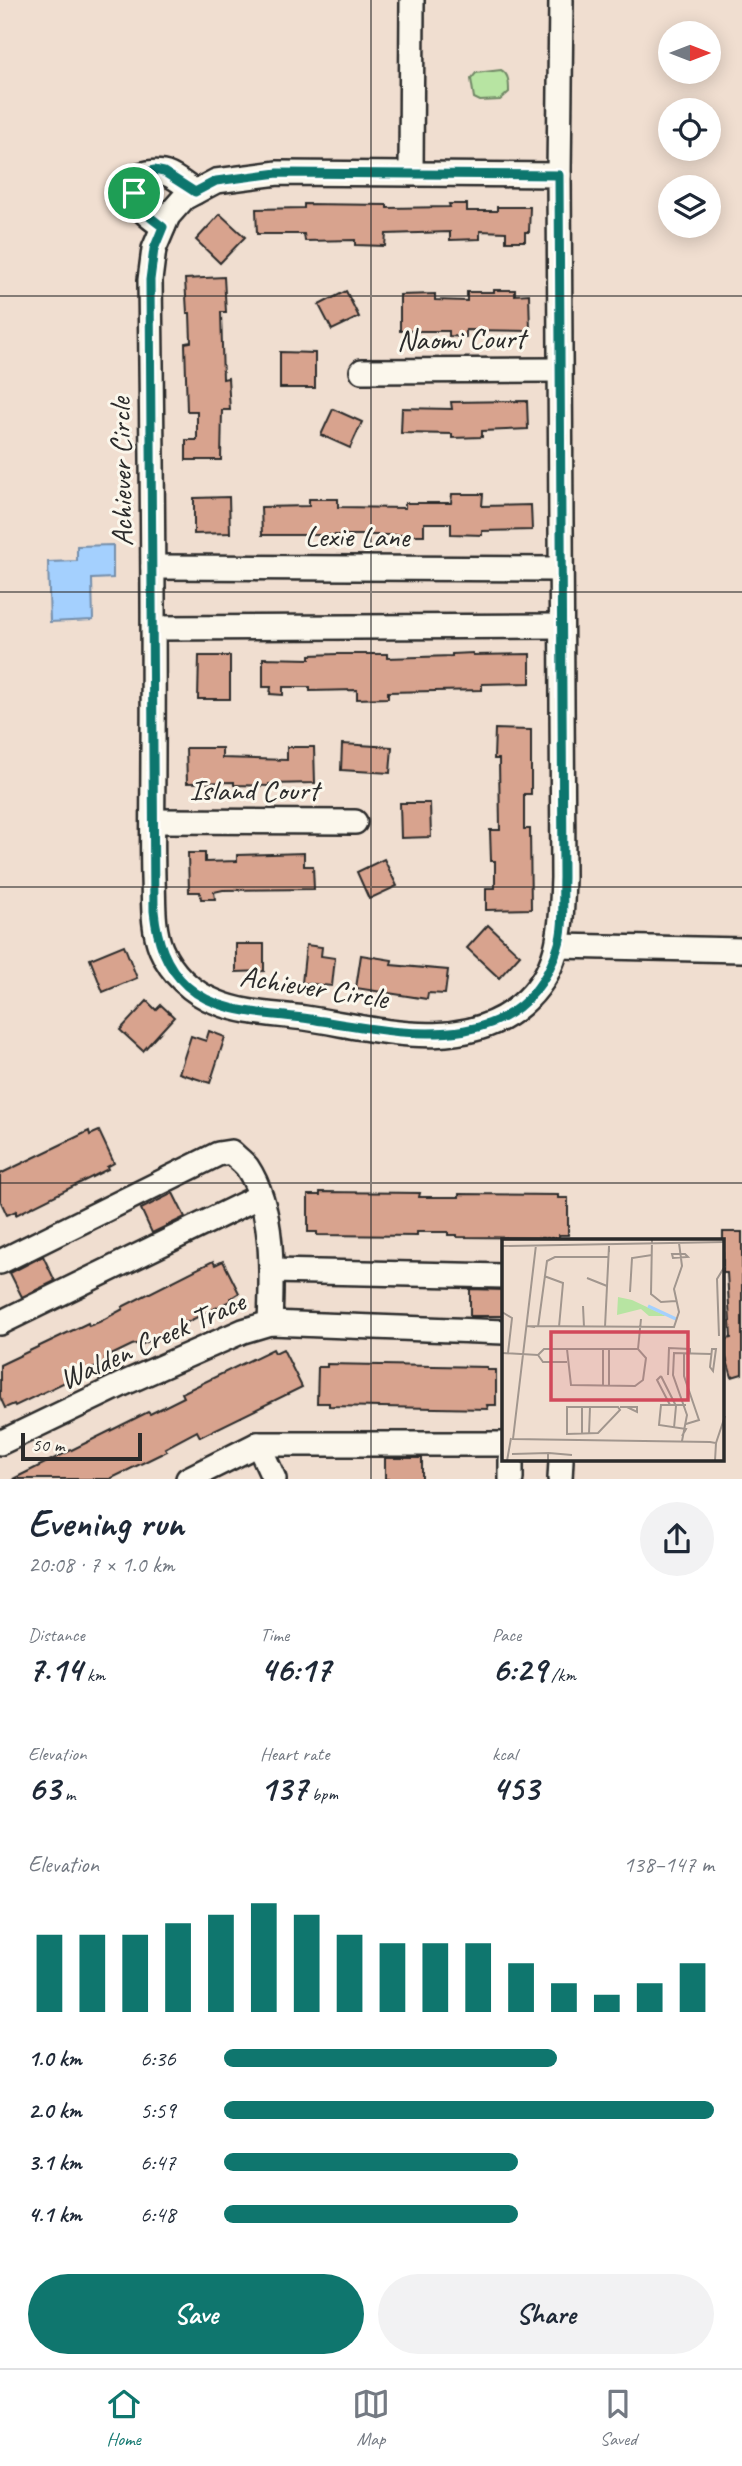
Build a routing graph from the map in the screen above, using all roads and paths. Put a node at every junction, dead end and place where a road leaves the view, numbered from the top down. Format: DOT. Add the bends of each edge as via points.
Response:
graph roads {
  1 [pos="412,0"];
  2 [pos="561,0"];
  3 [pos="411,173"];
  4 [pos="559,175"];
  5 [pos="195,192"];
  6 [pos="163,227"];
  7 [pos="559,370"];
  8 [pos="362,371"];
  9 [pos="153,567"];
  10 [pos="561,569"];
  11 [pos="561,626"];
  12 [pos="154,628"];
  13 [pos="153,821"];
  14 [pos="355,822"];
  15 [pos="559,946"];
  16 [pos="742,950"];
  17 [pos="260,1196"];
  18 [pos="0,1262"];
  19 [pos="272,1270"];
  20 [pos="502,1276"];
  21 [pos="270,1322"];
  22 [pos="0,1323"];
  23 [pos="502,1332"];
  24 [pos="0,1443"];
  25 [pos="258,1444"];
  26 [pos="502,1444"];
  27 [pos="188,1479"];
  28 [pos="274,1479"];
  1 -- 3 [label="street"];
  2 -- 4 [label="street, Achiever Circle"];
  3 -- 4 [label="street, Achiever Circle"];
  3 -- 5 [label="street, Achiever Circle" via="278,173 216,181"];
  4 -- 7 [label="street, Achiever Circle"];
  5 -- 6 [label="street, Achiever Circle" via="184,198"];
  5 -- 6 [label="street" via="164,172 140,175 134,193 137,203"];
  6 -- 9 [label="street, Achiever Circle" via="154,249 150,280"];
  7 -- 8 [label="street, Naomi Court"];
  7 -- 10 [label="street, Achiever Circle"];
  9 -- 10 [label="street, Lexie Lane"];
  9 -- 12 [label="street, Achiever Circle"];
  10 -- 11 [label="street, Achiever Circle"];
  11 -- 12 [label="street"];
  11 -- 15 [label="street, Achiever Circle" via="563,878"];
  12 -- 13 [label="street, Achiever Circle"];
  13 -- 14 [label="street, Island Court"];
  13 -- 15 [label="street, Achiever Circle" via="156,935 162,952 188,987 216,1002 397,1033 463,1032 520,1006 538,985"];
  15 -- 16 [label="street"];
  17 -- 18 [label="street" via="246,1166 231,1152 218,1154"];
  17 -- 19 [label="street"];
  17 -- 22 [label="street"];
  19 -- 20 [label="street"];
  19 -- 21 [label="street"];
  21 -- 23 [label="street, Walden Creek Trace"];
  21 -- 24 [label="street, Walden Creek Trace" via="127,1382"];
  25 -- 26 [label="street"];
  25 -- 27 [label="street"];
  25 -- 28 [label="street"];
}
